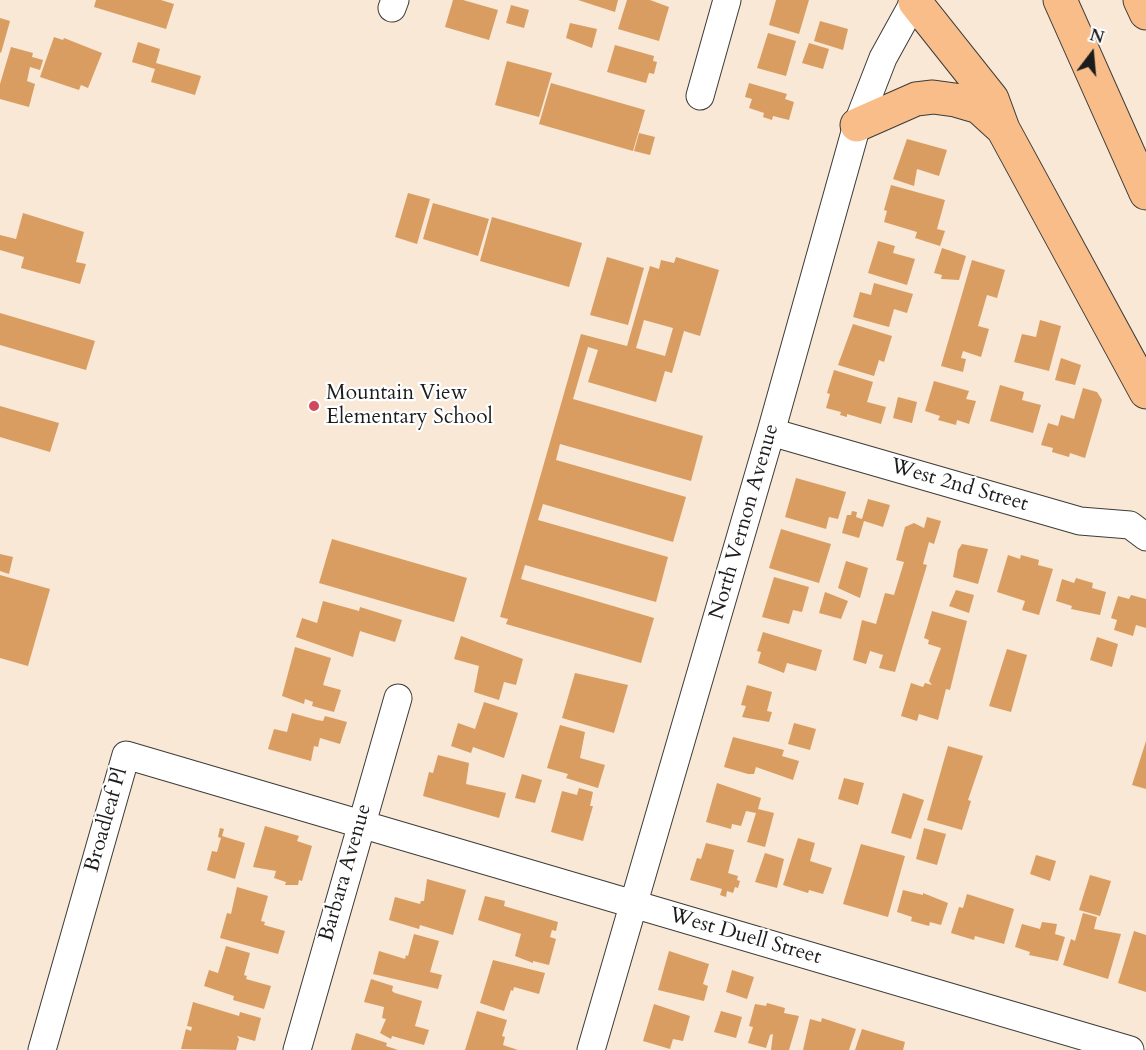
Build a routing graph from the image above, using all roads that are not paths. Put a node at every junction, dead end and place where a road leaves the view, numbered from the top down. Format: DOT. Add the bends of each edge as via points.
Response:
graph roads {
  1 [pos="727,0"];
  2 [pos="916,0"];
  3 [pos="1060,0"];
  4 [pos="1140,0"];
  5 [pos="1146,13"];
  6 [pos="700,96"];
  7 [pos="857,125"];
  8 [pos="1003,129"];
  9 [pos="1146,193"];
  10 [pos="1146,392"];
  11 [pos="771,432"];
  12 [pos="1146,537"];
  13 [pos="398,698"];
  14 [pos="360,823"];
  15 [pos="633,904"];
  16 [pos="42,1050"];
  17 [pos="297,1050"];
  18 [pos="591,1050"];
  19 [pos="1130,1050"];
  1 -- 6 [label="street"];
  2 -- 7 [label="street, North Vernon Avenue" via="883,58"];
  2 -- 8 [label="highway" via="992,99"];
  3 -- 9 [label="highway"];
  4 -- 5 [label="highway"];
  7 -- 8 [label="highway" via="916,99 933,97 979,107"];
  7 -- 11 [label="street, North Vernon Avenue"];
  8 -- 10 [label="highway"];
  11 -- 12 [label="street, West 2nd Street" via="1080,521 1130,525"];
  11 -- 15 [label="street, North Vernon Avenue"];
  13 -- 14 [label="street, Barbara Avenue"];
  14 -- 15 [label="street, West Duell Street"];
  14 -- 16 [label="street, Broadleaf Pl" via="126,755"];
  14 -- 17 [label="street, Barbara Avenue"];
  15 -- 18 [label="street, North Vernon Avenue"];
  15 -- 19 [label="street, West Duell Street"];
}
